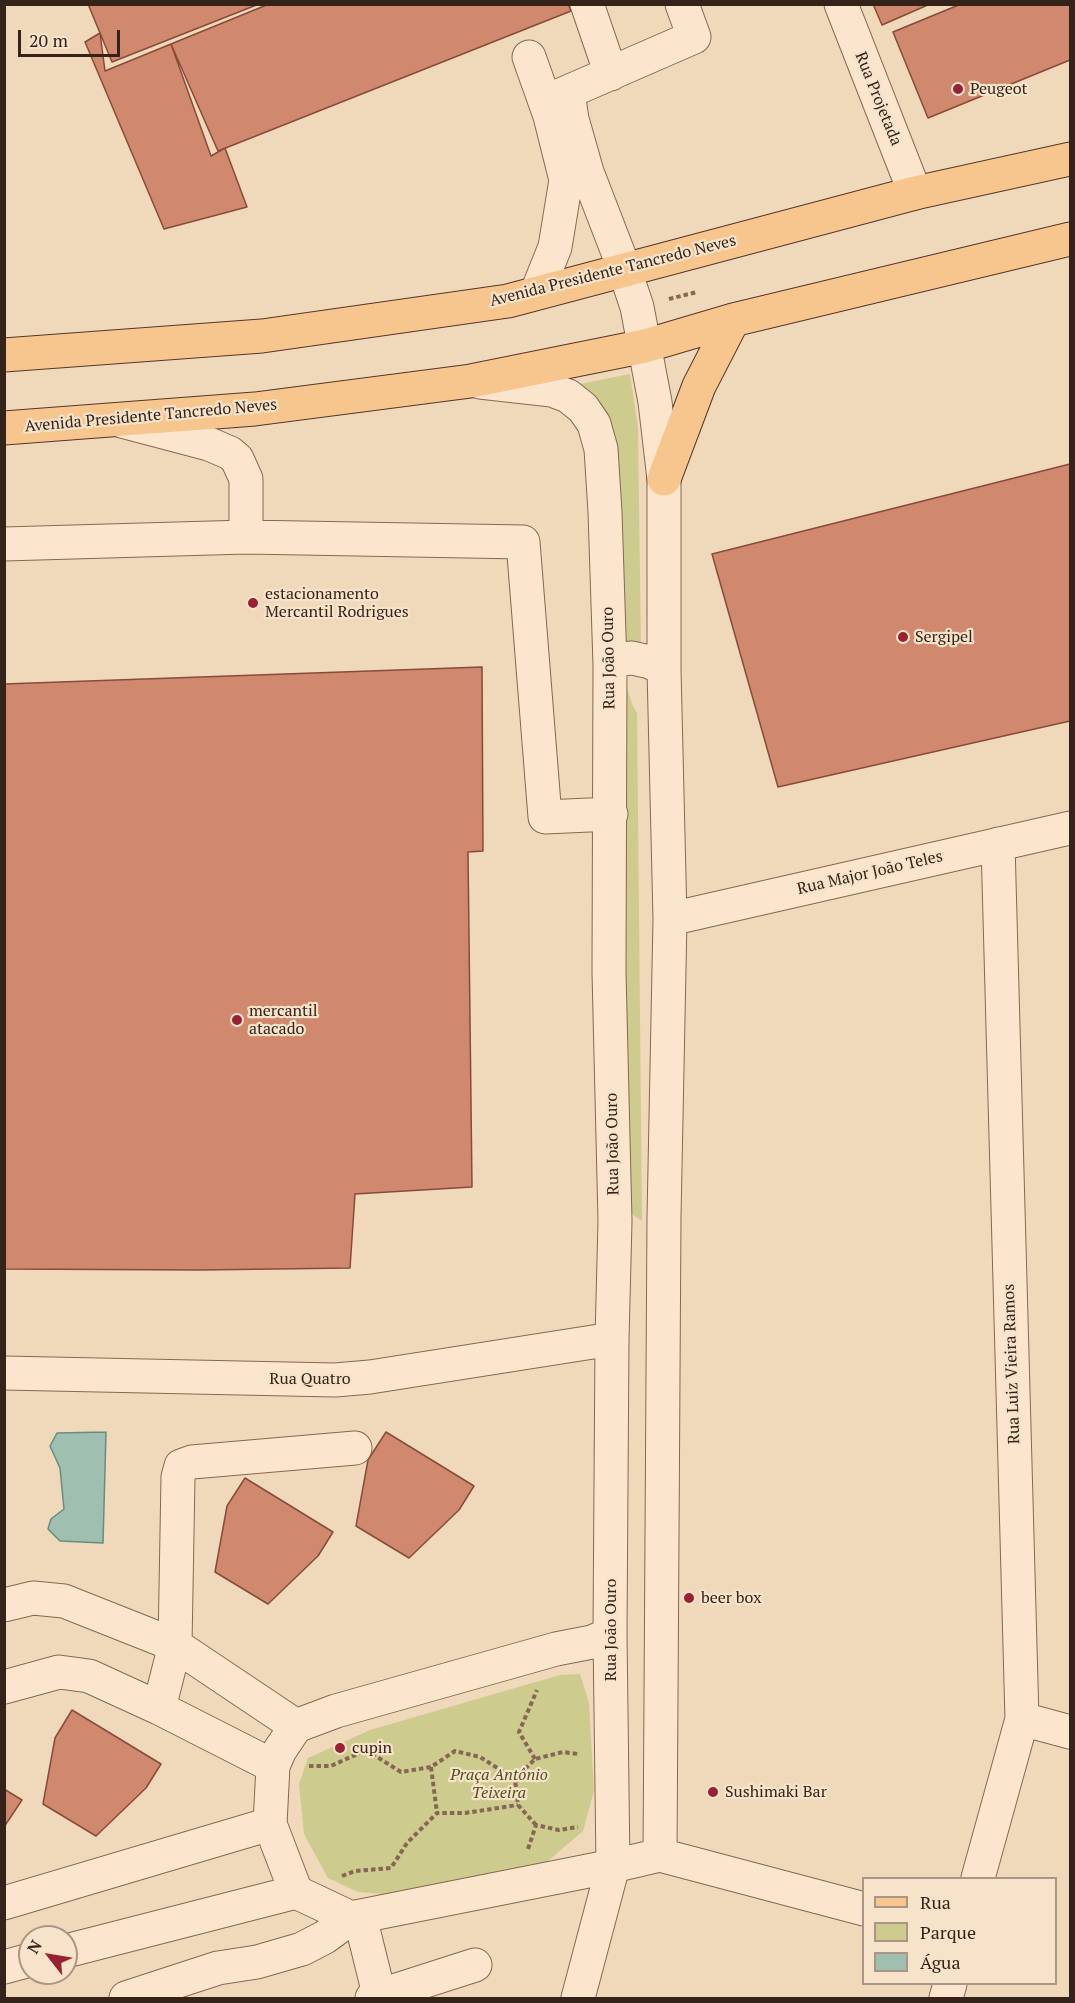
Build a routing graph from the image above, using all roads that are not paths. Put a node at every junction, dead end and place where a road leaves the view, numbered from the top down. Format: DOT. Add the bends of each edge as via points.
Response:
graph roads {
  1 [pos="587,4"];
  2 [pos="681,4"];
  3 [pos="841,4"];
  4 [pos="529,57"];
  5 [pos="611,74"];
  6 [pos="557,97"];
  7 [pos="1071,159"];
  8 [pos="915,193"];
  9 [pos="1071,239"];
  10 [pos="624,268"];
  11 [pos="537,292"];
  12 [pos="733,320"];
  13 [pos="645,346"];
  14 [pos="4,355"];
  15 [pos="471,381"];
  16 [pos="117,420"];
  17 [pos="4,428"];
  18 [pos="664,479"];
  19 [pos="246,537"];
  20 [pos="4,544"];
  21 [pos="610,665"];
  22 [pos="664,669"];
  23 [pos="610,813"];
  24 [pos="1071,828"];
  25 [pos="998,844"];
  26 [pos="670,919"];
  27 [pos="664,1217"];
  28 [pos="615,1221"];
  29 [pos="612,1339"];
  30 [pos="4,1372"];
  31 [pos="355,1448"];
  32 [pos="4,1605"];
  33 [pos="610,1634"];
  34 [pos="175,1645"];
  35 [pos="4,1687"];
  36 [pos="159,1708"];
  37 [pos="1022,1719"];
  38 [pos="296,1726"];
  39 [pos="1071,1732"];
  40 [pos="273,1766"];
  41 [pos="270,1824"];
  42 [pos="660,1855"];
  43 [pos="613,1866"];
  44 [pos="978,1877"];
  45 [pos="296,1893"];
  46 [pos="4,1903"];
  47 [pos="862,1908"];
  48 [pos="356,1917"];
  49 [pos="78,1948"];
  50 [pos="475,1965"];
  51 [pos="163,1993"];
  52 [pos="126,1998"];
  53 [pos="377,1998"];
  54 [pos="578,1998"];
  1 -- 5 [label="street"];
  2 -- 5 [label="street" via="694,37"];
  3 -- 8 [label="street, Rua Projetada"];
  4 -- 6 [label="street"];
  5 -- 6 [label="street"];
  6 -- 10 [label="street" via="572,119 587,172"];
  6 -- 11 [label="street" via="566,180 555,247"];
  7 -- 8 [label="main road, Avenida Presidente Tancredo Neves"];
  8 -- 10 [label="main road, Avenida Presidente Tancredo Neves"];
  9 -- 12 [label="main road, Avenida Presidente Tancredo Neves"];
  10 -- 11 [label="main road, Avenida Presidente Tancredo Neves"];
  10 -- 13 [label="street"];
  11 -- 14 [label="main road, Avenida Presidente Tancredo Neves" via="497,302 262,336"];
  12 -- 13 [label="main road, Avenida Presidente Tancredo Neves"];
  12 -- 18 [label="main road" via="699,386"];
  13 -- 15 [label="main road, Avenida Presidente Tancredo Neves"];
  13 -- 18 [label="street"];
  15 -- 16 [label="main road, Avenida Presidente Tancredo Neves" via="255,409"];
  15 -- 21 [label="street, Rua João Ouro" via="552,390 583,408 594,424 601,449"];
  16 -- 17 [label="main road, Avenida Presidente Tancredo Neves"];
  16 -- 19 [label="street" via="209,444 237,459 246,479"];
  18 -- 22 [label="street"];
  19 -- 20 [label="street"];
  19 -- 23 [label="street" via="523,542 545,817"];
  21 -- 22 [label="street" via="632,658"];
  21 -- 23 [label="street, Rua João Ouro"];
  22 -- 26 [label="street"];
  23 -- 28 [label="street, Rua João Ouro"];
  24 -- 25 [label="street, Rua Major João Teles"];
  25 -- 26 [label="street, Rua Major João Teles"];
  25 -- 37 [label="street, Rua Luiz Vieira Ramos"];
  26 -- 27 [label="street"];
  27 -- 28 [label="street" via="642,1232 634,1232"];
  27 -- 42 [label="street"];
  28 -- 29 [label="street, Rua João Ouro"];
  29 -- 30 [label="street, Rua Quatro" via="335,1380"];
  29 -- 33 [label="street, Rua João Ouro"];
  31 -- 34 [label="street" via="181,1466"];
  32 -- 34 [label="street" via="33,1598 64,1601"];
  33 -- 38 [label="street" via="336,1711"];
  33 -- 43 [label="street, Rua João Ouro"];
  34 -- 36 [label="street"];
  34 -- 38 [label="street"];
  35 -- 36 [label="street" via="71,1672 89,1676"];
  36 -- 40 [label="street"];
  37 -- 39 [label="street"];
  37 -- 44 [label="street, Rua Luiz Vieira Ramos"];
  38 -- 40 [label="street"];
  40 -- 41 [label="street"];
  41 -- 45 [label="street"];
  41 -- 46 [label="street"];
  42 -- 43 [label="street"];
  42 -- 47 [label="street"];
  43 -- 48 [label="street"];
  43 -- 54 [label="street, Rua João Ouro"];
  45 -- 48 [label="street"];
  45 -- 49 [label="street"];
  48 -- 51 [label="street" via="302,1949 218,1968"];
  48 -- 53 [label="street"];
  50 -- 53 [label="street"];
  51 -- 52 [label="street"];
}
